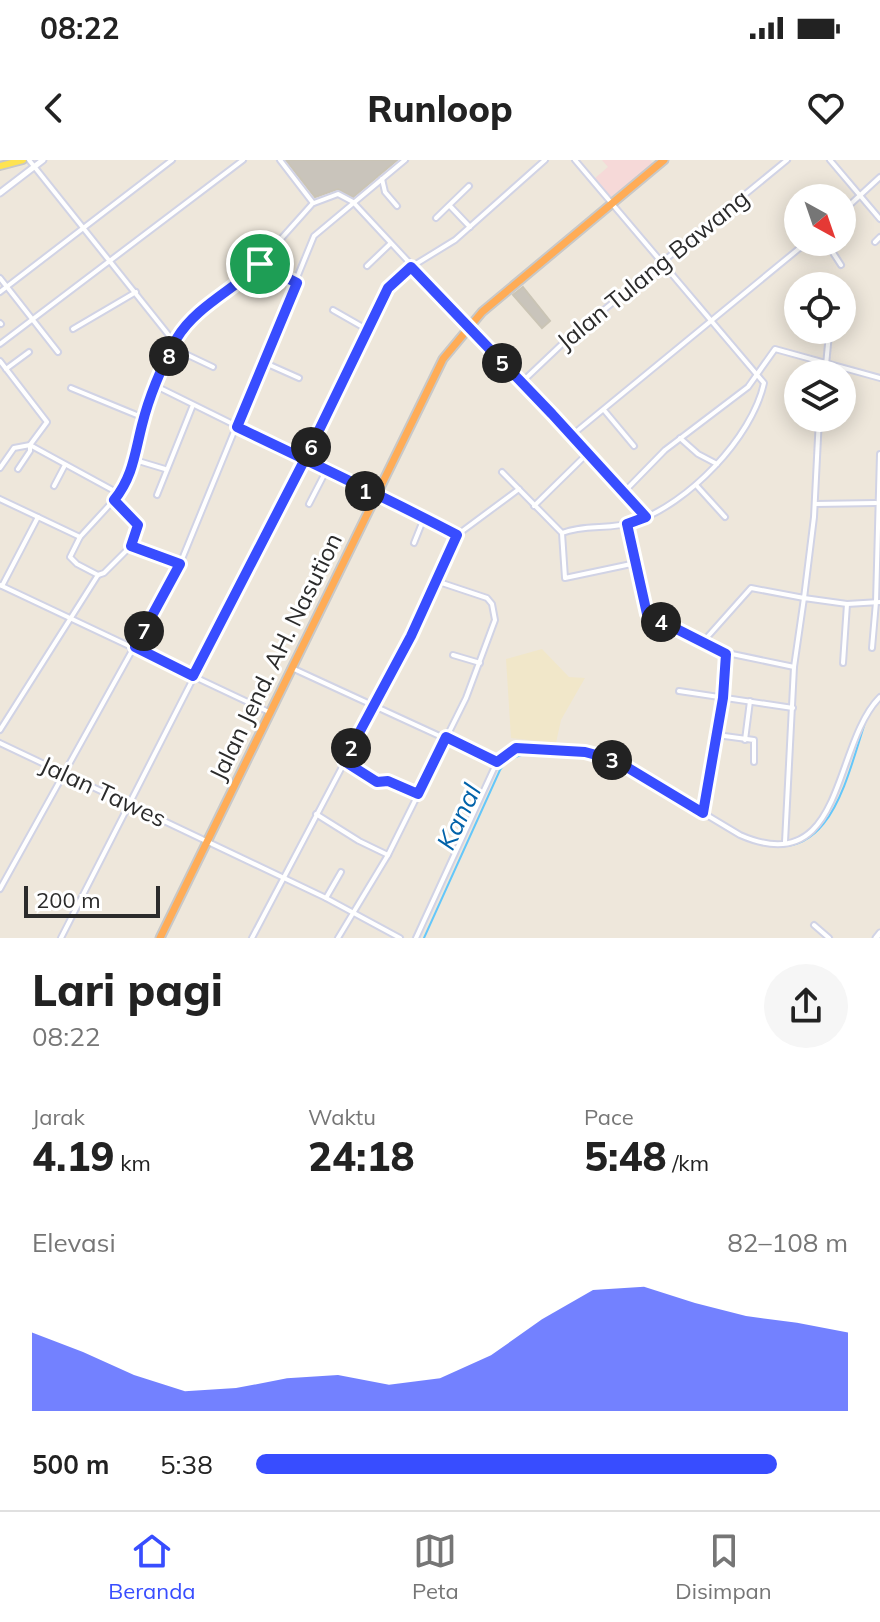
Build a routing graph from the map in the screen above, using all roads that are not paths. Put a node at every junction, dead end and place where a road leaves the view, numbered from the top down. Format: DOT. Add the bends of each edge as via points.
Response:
graph roads {
  1 [pos="23,160"];
  2 [pos="29,160"];
  3 [pos="43,160"];
  4 [pos="172,160"];
  5 [pos="243,160"];
  6 [pos="280,160"];
  7 [pos="405,160"];
  8 [pos="545,160"];
  9 [pos="575,160"];
  10 [pos="664,160"];
  11 [pos="787,160"];
  12 [pos="830,160"];
  13 [pos="0,166"];
  14 [pos="35,166"];
  15 [pos="880,177"];
  16 [pos="382,179"];
  17 [pos="469,186"];
  18 [pos="0,193"];
  19 [pos="860,196"];
  20 [pos="856,200"];
  21 [pos="353,202"];
  22 [pos="313,203"];
  23 [pos="612,204"];
  24 [pos="449,205"];
  25 [pos="397,206"];
  26 [pos="436,218"];
  27 [pos="880,219"];
  28 [pos="85,226"];
  29 [pos="470,227"];
  30 [pos="880,237"];
  31 [pos="875,242"];
  32 [pos="390,244"];
  33 [pos="790,256"];
  34 [pos="835,256"];
  35 [pos="111,260"];
  36 [pos="662,262"];
  37 [pos="260,264"];
  38 [pos="841,265"];
  39 [pos="367,266"];
  40 [pos="411,267"];
  41 [pos="0,278"];
  42 [pos="297,283"];
  43 [pos="7,286"];
  44 [pos="0,292"];
  45 [pos="136,292"];
  46 [pos="333,310"];
  47 [pos="30,319"];
  48 [pos="711,321"];
  49 [pos="467,327"];
  50 [pos="73,329"];
  51 [pos="368,330"];
  52 [pos="0,344"];
  53 [pos="174,346"];
  54 [pos="29,352"];
  55 [pos="58,352"];
  56 [pos="809,360"];
  57 [pos="0,361"];
  58 [pos="263,362"];
  59 [pos="213,367"];
  60 [pos="6,369"];
  61 [pos="856,372"];
  62 [pos="758,374"];
  63 [pos="299,378"];
  64 [pos="880,378"];
  65 [pos="521,383"];
  66 [pos="156,386"];
  67 [pos="71,388"];
  68 [pos="193,405"];
  69 [pos="604,410"];
  70 [pos="144,418"];
  71 [pos="237,427"];
  72 [pos="818,432"];
  73 [pos="572,435"];
  74 [pos="680,438"];
  75 [pos="30,445"];
  76 [pos="634,446"];
  77 [pos="588,453"];
  78 [pos="880,454"];
  79 [pos="305,459"];
  80 [pos="135,460"];
  81 [pos="717,464"];
  82 [pos="65,465"];
  83 [pos="0,468"];
  84 [pos="18,469"];
  85 [pos="165,469"];
  86 [pos="326,471"];
  87 [pos="502,472"];
  88 [pos="696,485"];
  89 [pos="54,486"];
  90 [pos="519,489"];
  91 [pos="624,492"];
  92 [pos="119,494"];
  93 [pos="157,495"];
  94 [pos="377,497"];
  95 [pos="0,499"];
  96 [pos="114,500"];
  97 [pos="879,503"];
  98 [pos="309,504"];
  99 [pos="815,504"];
  100 [pos="534,506"];
  101 [pos="38,517"];
  102 [pos="646,517"];
  103 [pos="725,517"];
  104 [pos="424,518"];
  105 [pos="627,524"];
  106 [pos="562,533"];
  107 [pos="457,535"];
  108 [pos="80,537"];
  109 [pos="414,543"];
  110 [pos="131,546"];
  111 [pos="636,563"];
  112 [pos="180,564"];
  113 [pos="98,575"];
  114 [pos="436,581"];
  115 [pos="1,585"];
  116 [pos="804,598"];
  117 [pos="878,602"];
  118 [pos="847,604"];
  119 [pos="71,619"];
  120 [pos="702,643"];
  121 [pos="135,647"];
  122 [pos="872,648"];
  123 [pos="726,654"];
  124 [pos="453,655"];
  125 [pos="480,663"];
  126 [pos="843,663"];
  127 [pos="794,667"];
  128 [pos="292,668"];
  129 [pos="193,676"];
  130 [pos="679,691"];
  131 [pos="880,697"];
  132 [pos="723,698"];
  133 [pos="750,701"];
  134 [pos="374,705"];
  135 [pos="793,708"];
  136 [pos="270,713"];
  137 [pos="0,730"];
  138 [pos="717,735"];
  139 [pos="446,737"];
  140 [pos="745,740"];
  141 [pos="0,743"];
  142 [pos="344,761"];
  143 [pos="497,762"];
  144 [pos="754,762"];
  145 [pos="62,774"];
  146 [pos="418,794"];
  147 [pos="129,805"];
  148 [pos="703,813"];
  149 [pos="316,814"];
  150 [pos="207,841"];
  151 [pos="785,842"];
  152 [pos="388,855"];
  153 [pos="341,872"];
  154 [pos="284,878"];
  155 [pos="0,889"];
  156 [pos="326,898"];
  157 [pos="353,912"];
  158 [pos="814,925"];
  159 [pos="880,933"];
  160 [pos="61,938"];
  161 [pos="160,938"];
  162 [pos="252,938"];
  163 [pos="338,938"];
  164 [pos="400,938"];
  165 [pos="416,938"];
  166 [pos="829,938"];
  167 [pos="876,938"];
  1 -- 13 [label="main road"];
  2 -- 14 [label="street"];
  3 -- 14 [label="main road"];
  4 -- 28 [label="street"];
  5 -- 35 [label="street"];
  6 -- 22 [label="street"];
  7 -- 16 [label="street"];
  8 -- 29 [label="street"];
  9 -- 23 [label="street"];
  10 -- 23 [label="highway, Jalan Jend. AH. Nasution"];
  11 -- 36 [label="street, Jalan Tulang Bawang"];
  12 -- 19 [label="street"];
  14 -- 18 [label="main road"];
  14 -- 28 [label="street"];
  15 -- 19 [label="street"];
  16 -- 21 [label="street"];
  16 -- 25 [label="street"];
  17 -- 24 [label="street"];
  19 -- 20 [label="street"];
  19 -- 27 [label="street"];
  21 -- 22 [label="street" via="335,194"];
  21 -- 32 [label="street"];
  21 -- 42 [label="street" via="314,236"];
  22 -- 37 [label="street"];
  23 -- 36 [label="street"];
  23 -- 49 [label="highway, Jalan Jend. AH. Nasution"];
  24 -- 26 [label="street"];
  24 -- 29 [label="street"];
  28 -- 35 [label="street"];
  28 -- 43 [label="street"];
  29 -- 40 [label="street"];
  30 -- 31 [label="street"];
  32 -- 39 [label="street"];
  32 -- 40 [label="street"];
  33 -- 48 [label="street"];
  34 -- 38 [label="street"];
  35 -- 45 [label="street"];
  35 -- 47 [label="street"];
  36 -- 48 [label="street"];
  36 -- 65 [label="street, Jalan Tulang Bawang"];
  37 -- 42 [label="street"];
  37 -- 53 [label="street" via="191,320"];
  40 -- 49 [label="street"];
  40 -- 51 [label="street" via="388,288"];
  41 -- 43 [label="street"];
  42 -- 58 [label="street"];
  43 -- 44 [label="street"];
  43 -- 47 [label="street"];
  45 -- 50 [label="street"];
  45 -- 53 [label="street"];
  46 -- 51 [label="street"];
  47 -- 52 [label="street"];
  47 -- 55 [label="street"];
  48 -- 62 [label="street"];
  48 -- 69 [label="street"];
  49 -- 65 [label="street"];
  49 -- 94 [label="highway, Jalan Jend. AH. Nasution" via="432,380"];
  51 -- 79 [label="street"];
  53 -- 59 [label="street"];
  53 -- 66 [label="street"];
  54 -- 60 [label="street"];
  56 -- 62 [label="street" via="775,349"];
  57 -- 60 [label="street"];
  58 -- 63 [label="street"];
  58 -- 71 [label="street"];
  60 -- 75 [label="street" via="47,422"];
  61 -- 64 [label="street"];
  62 -- 74 [label="street"];
  62 -- 81 [label="street" via="764,383 760,397"];
  65 -- 73 [label="street"];
  66 -- 68 [label="street"];
  66 -- 70 [label="street"];
  67 -- 70 [label="street"];
  68 -- 71 [label="street"];
  68 -- 85 [label="street"];
  69 -- 73 [label="street"];
  69 -- 76 [label="street"];
  70 -- 80 [label="street"];
  71 -- 79 [label="street"];
  71 -- 112 [label="street"];
  72 -- 99 [label="street"];
  73 -- 77 [label="street"];
  74 -- 81 [label="street"];
  74 -- 91 [label="street"];
  75 -- 82 [label="street"];
  75 -- 83 [label="street" via="12,449"];
  75 -- 84 [label="street"];
  77 -- 91 [label="street"];
  77 -- 100 [label="street"];
  78 -- 97 [label="street"];
  79 -- 86 [label="street"];
  79 -- 129 [label="street"];
  80 -- 85 [label="street"];
  80 -- 92 [label="street"];
  81 -- 88 [label="street"];
  82 -- 89 [label="street"];
  82 -- 92 [label="street"];
  85 -- 93 [label="street"];
  86 -- 94 [label="street"];
  86 -- 98 [label="street"];
  87 -- 90 [label="street"];
  88 -- 102 [label="street"];
  88 -- 103 [label="street"];
  90 -- 100 [label="street"];
  90 -- 107 [label="street"];
  91 -- 102 [label="street"];
  92 -- 96 [label="street"];
  94 -- 104 [label="street"];
  94 -- 128 [label="highway, Jalan Jend. AH. Nasution"];
  95 -- 101 [label="street"];
  96 -- 108 [label="street"];
  96 -- 110 [label="street" via="138,525"];
  97 -- 99 [label="street"];
  97 -- 117 [label="street"];
  99 -- 116 [label="street"];
  100 -- 106 [label="street"];
  101 -- 108 [label="street"];
  101 -- 115 [label="street"];
  102 -- 105 [label="street"];
  104 -- 107 [label="street"];
  104 -- 109 [label="street"];
  105 -- 106 [label="street"];
  105 -- 111 [label="street"];
  106 -- 111 [label="street" via="565,578"];
  107 -- 114 [label="street"];
  108 -- 113 [label="street" via="71,559"];
  110 -- 112 [label="street"];
  110 -- 113 [label="street"];
  111 -- 120 [label="street" via="647,614"];
  112 -- 121 [label="street"];
  113 -- 119 [label="street"];
  114 -- 125 [label="street" via="492,604 495,620"];
  114 -- 134 [label="street"];
  115 -- 119 [label="street"];
  116 -- 118 [label="street"];
  116 -- 120 [label="street" via="751,588"];
  116 -- 127 [label="street"];
  117 -- 118 [label="street"];
  117 -- 122 [label="street"];
  118 -- 126 [label="street"];
  119 -- 121 [label="street"];
  119 -- 137 [label="street"];
  120 -- 123 [label="street"];
  121 -- 129 [label="street"];
  121 -- 145 [label="street"];
  123 -- 127 [label="street"];
  123 -- 132 [label="street"];
  124 -- 125 [label="street"];
  125 -- 139 [label="street"];
  127 -- 135 [label="street"];
  128 -- 134 [label="street"];
  128 -- 136 [label="highway, Jalan Jend. AH. Nasution"];
  129 -- 136 [label="street"];
  129 -- 147 [label="street"];
  130 -- 132 [label="street"];
  131 -- 151 [label="street" via="860,723 825,818 799,839"];
  132 -- 133 [label="street"];
  132 -- 138 [label="street"];
  133 -- 135 [label="street"];
  133 -- 140 [label="street"];
  134 -- 139 [label="street"];
  134 -- 142 [label="street"];
  135 -- 151 [label="street"];
  136 -- 150 [label="highway, Jalan Jend. AH. Nasution"];
  138 -- 140 [label="street"];
  138 -- 148 [label="street"];
  139 -- 143 [label="street"];
  139 -- 146 [label="street"];
  140 -- 144 [label="street" via="756,743"];
  141 -- 145 [label="street, Jalan Tawes"];
  142 -- 146 [label="street" via="377,782 388,781"];
  142 -- 149 [label="street"];
  143 -- 148 [label="street" via="516,748 585,752 615,760"];
  143 -- 165 [label="street"];
  145 -- 147 [label="street, Jalan Tawes"];
  145 -- 155 [label="street"];
  146 -- 152 [label="street"];
  147 -- 150 [label="street, Jalan Tawes"];
  147 -- 160 [label="street"];
  148 -- 151 [label="street" via="760,844"];
  149 -- 152 [label="street"];
  149 -- 154 [label="street"];
  150 -- 154 [label="street, Jalan Tawes"];
  150 -- 161 [label="highway, Jalan Jend. AH. Nasution"];
  152 -- 157 [label="street"];
  153 -- 156 [label="street"];
  154 -- 156 [label="street, Jalan Tawes"];
  154 -- 162 [label="street"];
  156 -- 157 [label="street, Jalan Tawes"];
  157 -- 163 [label="street"];
  157 -- 164 [label="street, Jalan Tawes"];
  158 -- 166 [label="street"];
  159 -- 167 [label="main road"];
}
